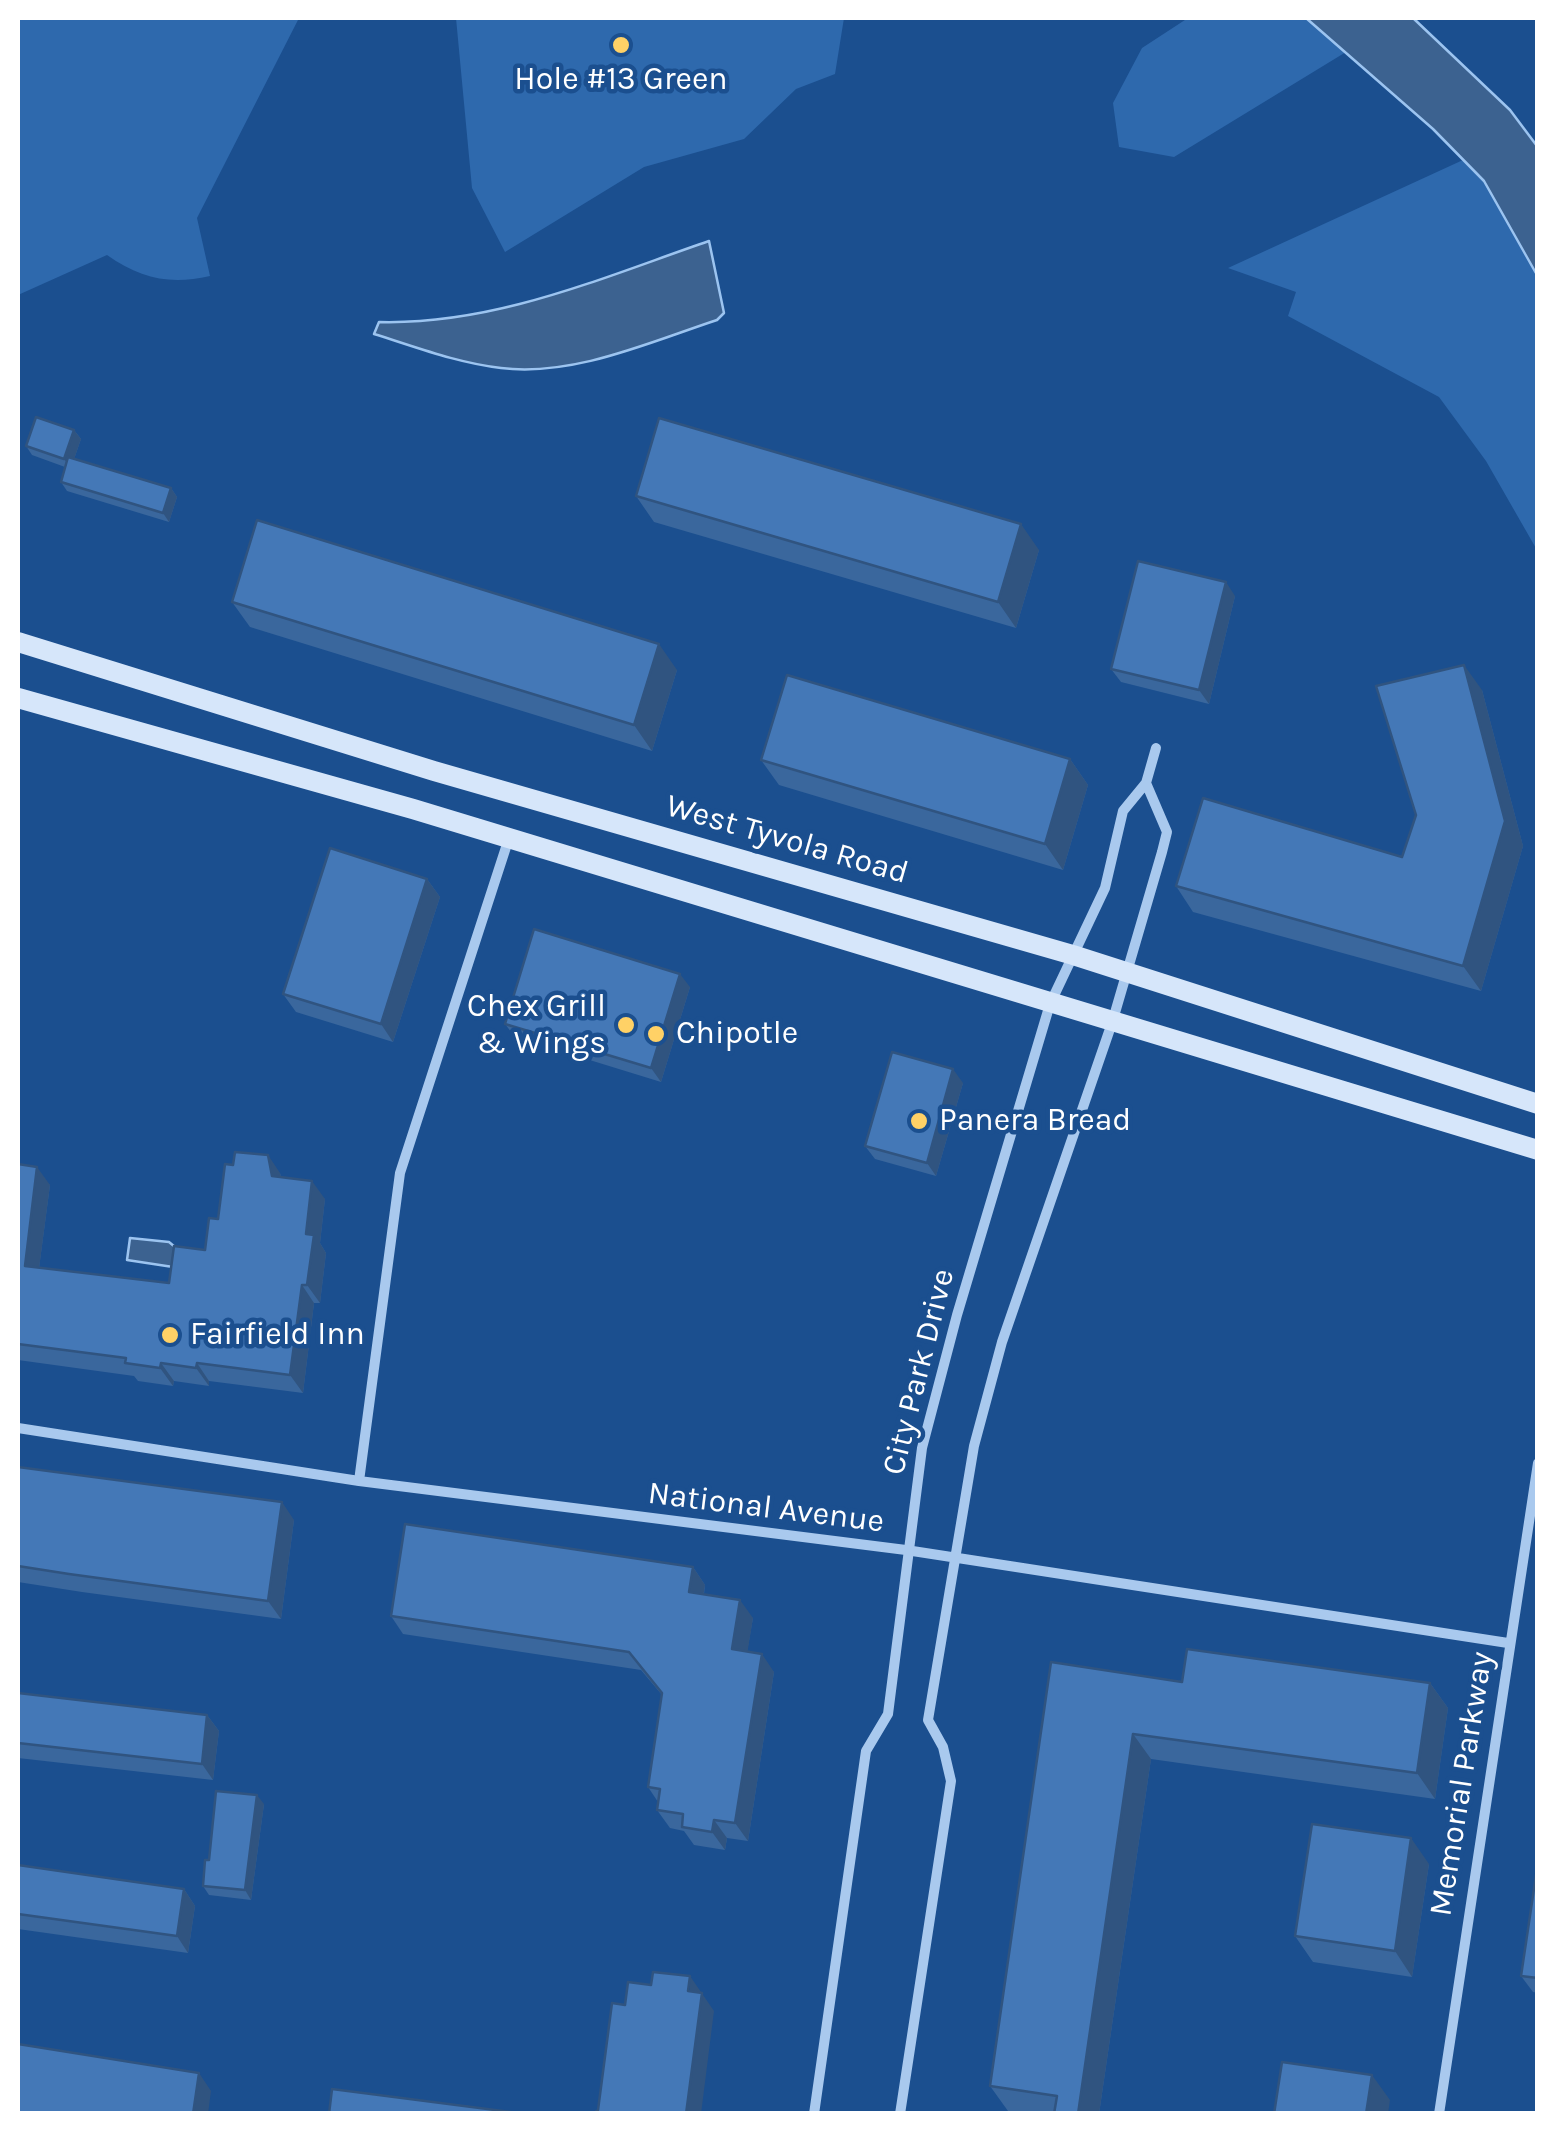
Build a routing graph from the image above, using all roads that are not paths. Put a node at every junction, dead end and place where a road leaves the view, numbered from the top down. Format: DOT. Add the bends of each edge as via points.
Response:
graph roads {
  1 [pos="18,642"];
  2 [pos="18,698"];
  3 [pos="1156,748"];
  4 [pos="1146,783"];
  5 [pos="509,838"];
  6 [pos="1074,954"];
  7 [pos="1125,972"];
  8 [pos="1050,1004"];
  9 [pos="1112,1023"];
  10 [pos="1538,1104"];
  11 [pos="1538,1150"];
  12 [pos="18,1428"];
  13 [pos="1538,1463"];
  14 [pos="359,1481"];
  15 [pos="906,1550"];
  16 [pos="955,1560"];
  17 [pos="1508,1643"];
  18 [pos="814,2114"];
  19 [pos="900,2114"];
  20 [pos="1439,2114"];
  1 -- 6 [label="main road, West Tyvola Road"];
  2 -- 5 [label="main road"];
  3 -- 4 [label="street, City Park Drive"];
  4 -- 6 [label="street, City Park Drive" via="1123,811 1105,888"];
  4 -- 7 [label="street" via="1167,832"];
  5 -- 8 [label="main road"];
  5 -- 14 [label="street" via="400,1173"];
  6 -- 7 [label="main road, West Tyvola Road"];
  6 -- 8 [label="street, City Park Drive"];
  7 -- 9 [label="street"];
  7 -- 10 [label="main road, West Tyvola Road"];
  8 -- 9 [label="main road"];
  8 -- 15 [label="street, City Park Drive" via="953,1330 922,1448"];
  9 -- 11 [label="main road"];
  9 -- 16 [label="street" via="1002,1342 974,1446"];
  12 -- 14 [label="street, National Avenue"];
  13 -- 17 [label="street, Memorial Parkway"];
  14 -- 15 [label="street, National Avenue"];
  15 -- 16 [label="street, National Avenue"];
  15 -- 18 [label="street, City Park Drive" via="888,1714 866,1752"];
  16 -- 17 [label="street, National Avenue"];
  16 -- 19 [label="street" via="928,1720 951,1781"];
  17 -- 20 [label="street, Memorial Parkway"];
}
